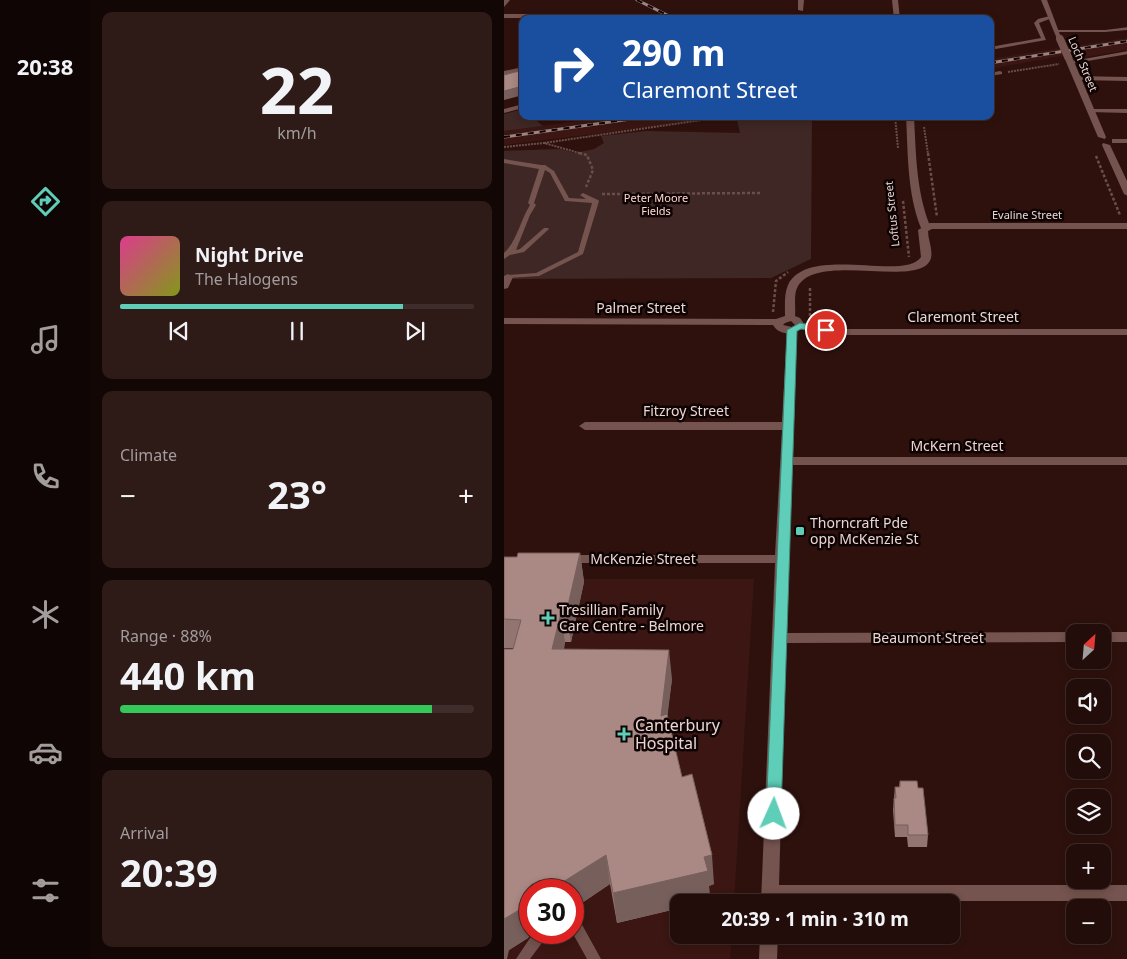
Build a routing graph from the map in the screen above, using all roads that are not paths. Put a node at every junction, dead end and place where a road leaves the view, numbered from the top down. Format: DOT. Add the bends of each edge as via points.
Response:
graph roads {
  1 [pos="507,0"];
  2 [pos="801,0"];
  3 [pos="895,0"];
  4 [pos="1044,0"];
  5 [pos="504,5"];
  6 [pos="801,10"];
  7 [pos="897,15"];
  8 [pos="504,16"];
  9 [pos="519,16"];
  10 [pos="1050,17"];
  11 [pos="1127,28"];
  12 [pos="1057,31"];
  13 [pos="994,48"];
  14 [pos="1127,52"];
  15 [pos="1069,60"];
  16 [pos="519,69"];
  17 [pos="504,73"];
  18 [pos="1000,73"];
  19 [pos="994,74"];
  20 [pos="1127,78"];
  21 [pos="1078,82"];
  22 [pos="1127,85"];
  23 [pos="519,107"];
  24 [pos="504,111"];
  25 [pos="1091,111"];
  26 [pos="1127,111"];
  27 [pos="910,120"];
  28 [pos="1108,141"];
  29 [pos="1127,141"];
  30 [pos="504,161"];
  31 [pos="543,166"];
  32 [pos="1127,194"];
  33 [pos="583,195"];
  34 [pos="596,201"];
  35 [pos="1125,223"];
  36 [pos="926,228"];
  37 [pos="546,229"];
  38 [pos="511,253"];
  39 [pos="504,257"];
  40 [pos="506,281"];
  41 [pos="504,321"];
  42 [pos="794,325"];
  43 [pos="1127,332"];
  44 [pos="585,426"];
  45 [pos="788,426"];
  46 [pos="786,461"];
  47 [pos="1127,461"];
  48 [pos="553,559"];
  49 [pos="782,559"];
  50 [pos="1112,637"];
  51 [pos="1127,637"];
  52 [pos="780,638"];
  53 [pos="1066,638"];
  54 [pos="1127,893"];
  55 [pos="771,894"];
  56 [pos="960,895"];
  57 [pos="584,941"];
  58 [pos="533,944"];
  59 [pos="769,944"];
  60 [pos="523,959"];
  61 [pos="594,959"];
  62 [pos="768,959"];
  1 -- 5 [label="street"];
  2 -- 6 [label="street"];
  3 -- 7 [label="street"];
  4 -- 10 [label="street, Loch Street"];
  8 -- 9 [label="street"];
  10 -- 12 [label="street, Loch Street"];
  10 -- 13 [label="lane" via="1036,23 1044,39"];
  11 -- 12 [label="lane"];
  12 -- 15 [label="street, Loch Street, bridge"];
  14 -- 15 [label="lane"];
  15 -- 21 [label="street, Loch Street"];
  16 -- 17 [label="street"];
  18 -- 19 [label="lane"];
  20 -- 21 [label="street"];
  21 -- 22 [label="street"];
  21 -- 25 [label="street, Loch Street"];
  23 -- 24 [label="lane"];
  25 -- 26 [label="lane"];
  25 -- 28 [label="street, Loch Street"];
  27 -- 36 [label="street, Loftus Street" via="916,188"];
  28 -- 29 [label="street"];
  28 -- 32 [label="street, Loch Street"];
  30 -- 31 [label="lane"];
  31 -- 34 [label="lane" via="552,172 568,201"];
  31 -- 38 [label="lane" via="531,203 533,206"];
  33 -- 34 [label="lane"];
  34 -- 40 [label="lane" via="581,253 537,275"];
  35 -- 36 [label="street, Evaline Street"];
  36 -- 42 [label="street, Loftus Street" via="923,233 926,258 918,266 830,268 797,274 793,286"];
  37 -- 38 [label="lane" via="522,251"];
  38 -- 39 [label="lane"];
  41 -- 42 [label="street, Palmer Street" via="775,318 779,328"];
  42 -- 43 [label="street, Claremont Street" via="847,332"];
  42 -- 45 [label="street"];
  44 -- 45 [label="street, Fitzroy Street"];
  45 -- 46 [label="street"];
  46 -- 47 [label="street, McKern Street"];
  46 -- 49 [label="street"];
  48 -- 49 [label="street, McKenzie Street"];
  49 -- 52 [label="street"];
  50 -- 51 [label="street"];
  52 -- 53 [label="street, Beaumont Street"];
  52 -- 55 [label="street"];
  54 -- 56 [label="street"];
  57 -- 61 [label="lane"];
  58 -- 60 [label="lane"];
  59 -- 62 [label="street"];
}
